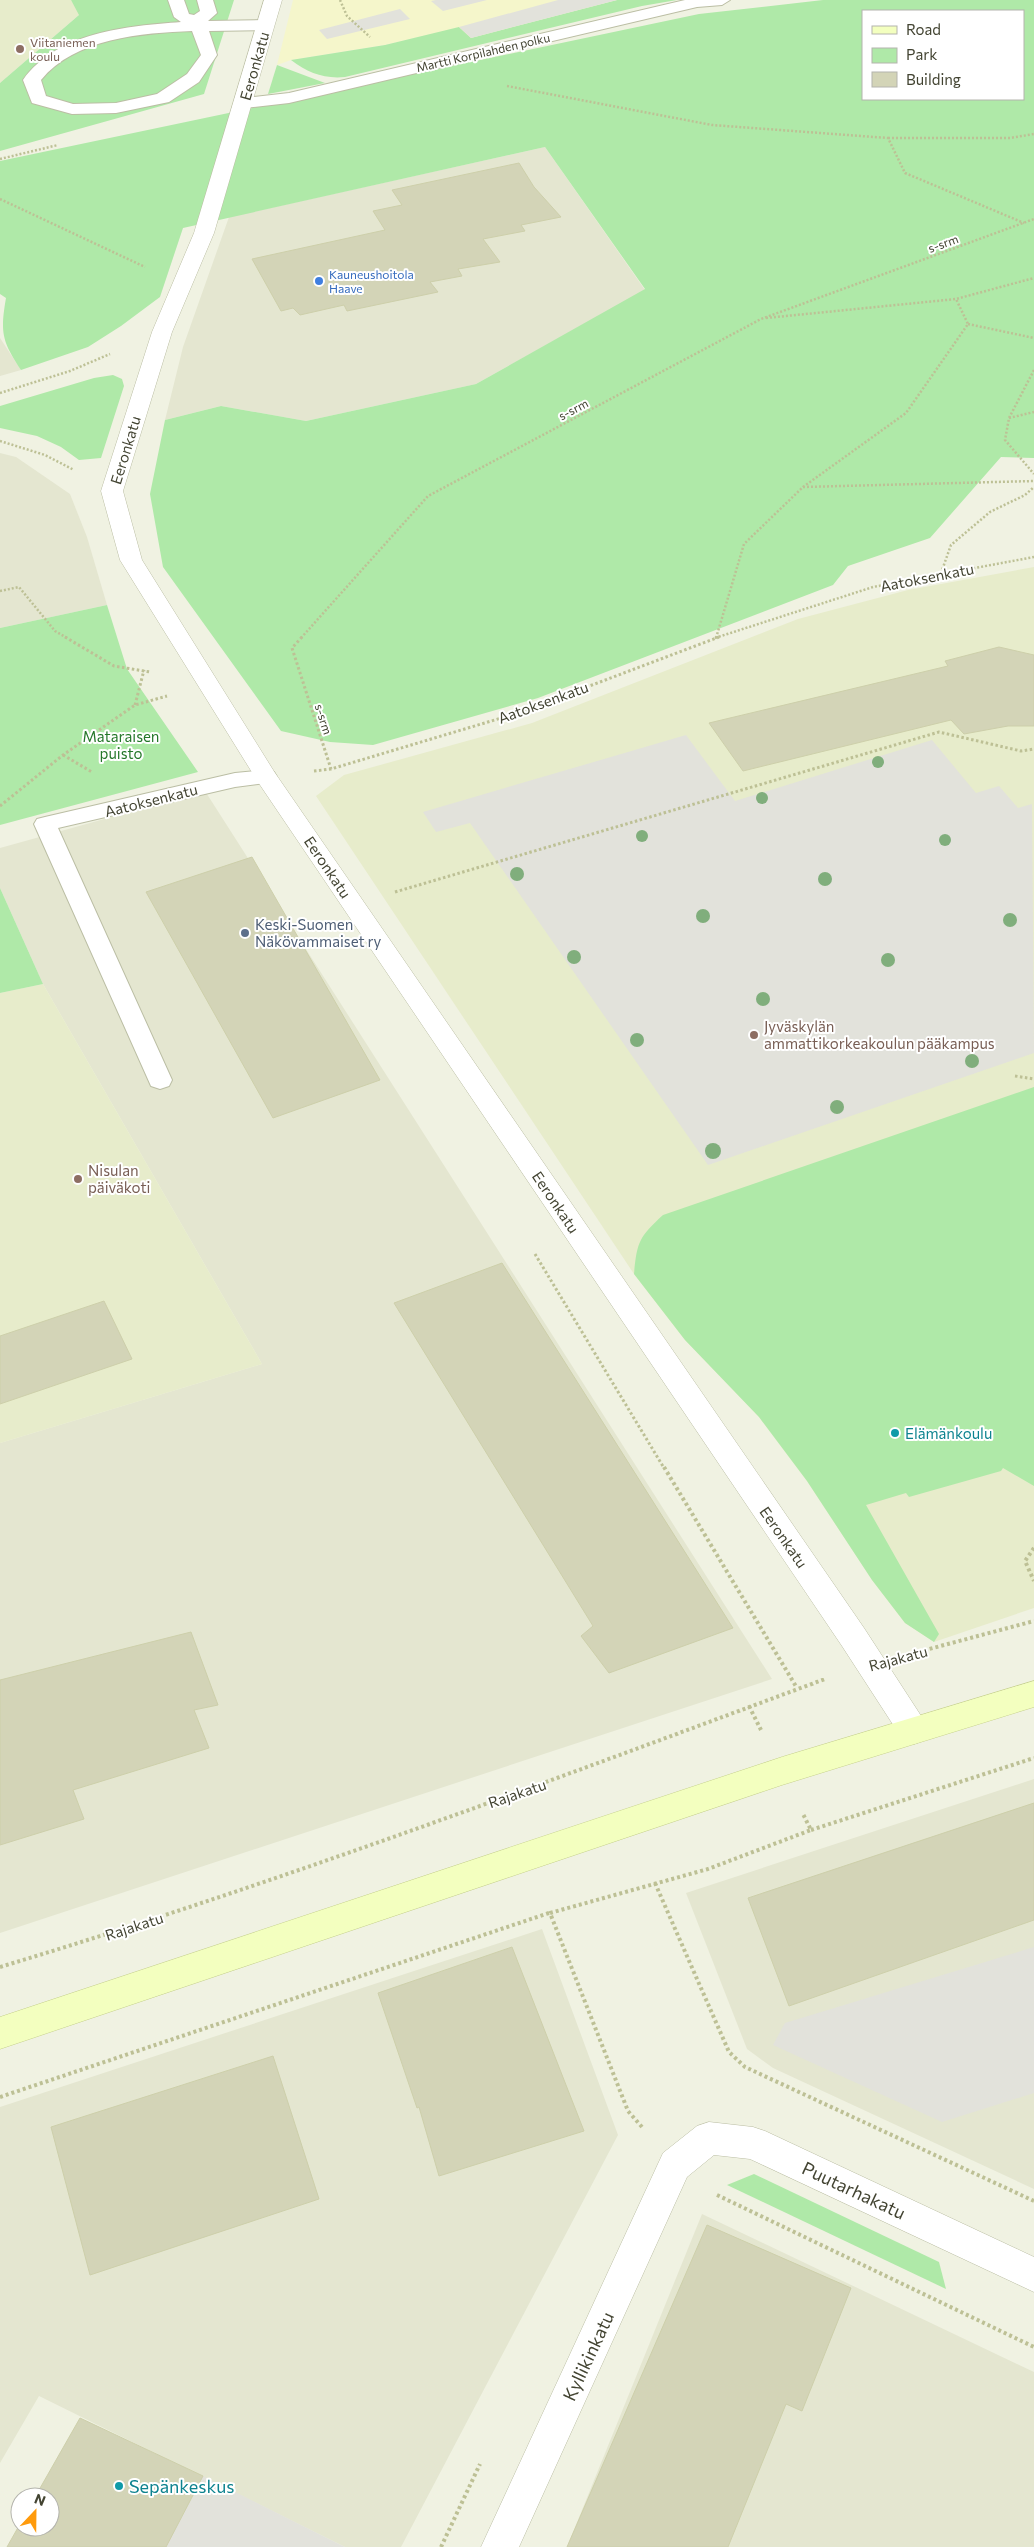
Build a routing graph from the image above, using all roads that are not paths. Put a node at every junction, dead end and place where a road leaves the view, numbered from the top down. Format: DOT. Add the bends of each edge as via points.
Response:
graph roads {
  1 [pos="176,0"];
  2 [pos="205,0"];
  3 [pos="273,0"];
  4 [pos="722,0"];
  5 [pos="106,21"];
  6 [pos="198,24"];
  7 [pos="266,25"];
  8 [pos="102,39"];
  9 [pos="244,103"];
  10 [pos="266,777"];
  11 [pos="160,1080"];
  12 [pos="1034,1694"];
  13 [pos="914,1731"];
  14 [pos="0,2033"];
  15 [pos="675,2165"];
  16 [pos="1034,2275"];
  17 [pos="500,2547"];
  1 -- 6 [label="lane" via="182,16"];
  2 -- 6 [label="lane" via="209,13"];
  3 -- 7 [label="street, Eeronkatu"];
  4 -- 9 [label="lane, Martti Korpilahden polku" via="687,4 289,98"];
  5 -- 8 [label="lane" via="99,28"];
  6 -- 7 [label="lane"];
  6 -- 8 [label="lane" via="135,30"];
  6 -- 8 [label="lane" via="209,55 193,78 163,98 116,108 72,109 38,98 32,80 47,63 79,45"];
  7 -- 9 [label="street, Eeronkatu"];
  9 -- 10 [label="street, Eeronkatu" via="204,233 162,332 112,490 131,560"];
  10 -- 11 [label="lane, Aatoksenkatu" via="217,784 45,824"];
  10 -- 13 [label="street, Eeronkatu"];
  12 -- 13 [label="main road"];
  13 -- 14 [label="main road" via="782,1771"];
  15 -- 16 [label="street, Puutarhakatu" via="709,2138 753,2143"];
  15 -- 17 [label="street, Kyllikinkatu"];
}
